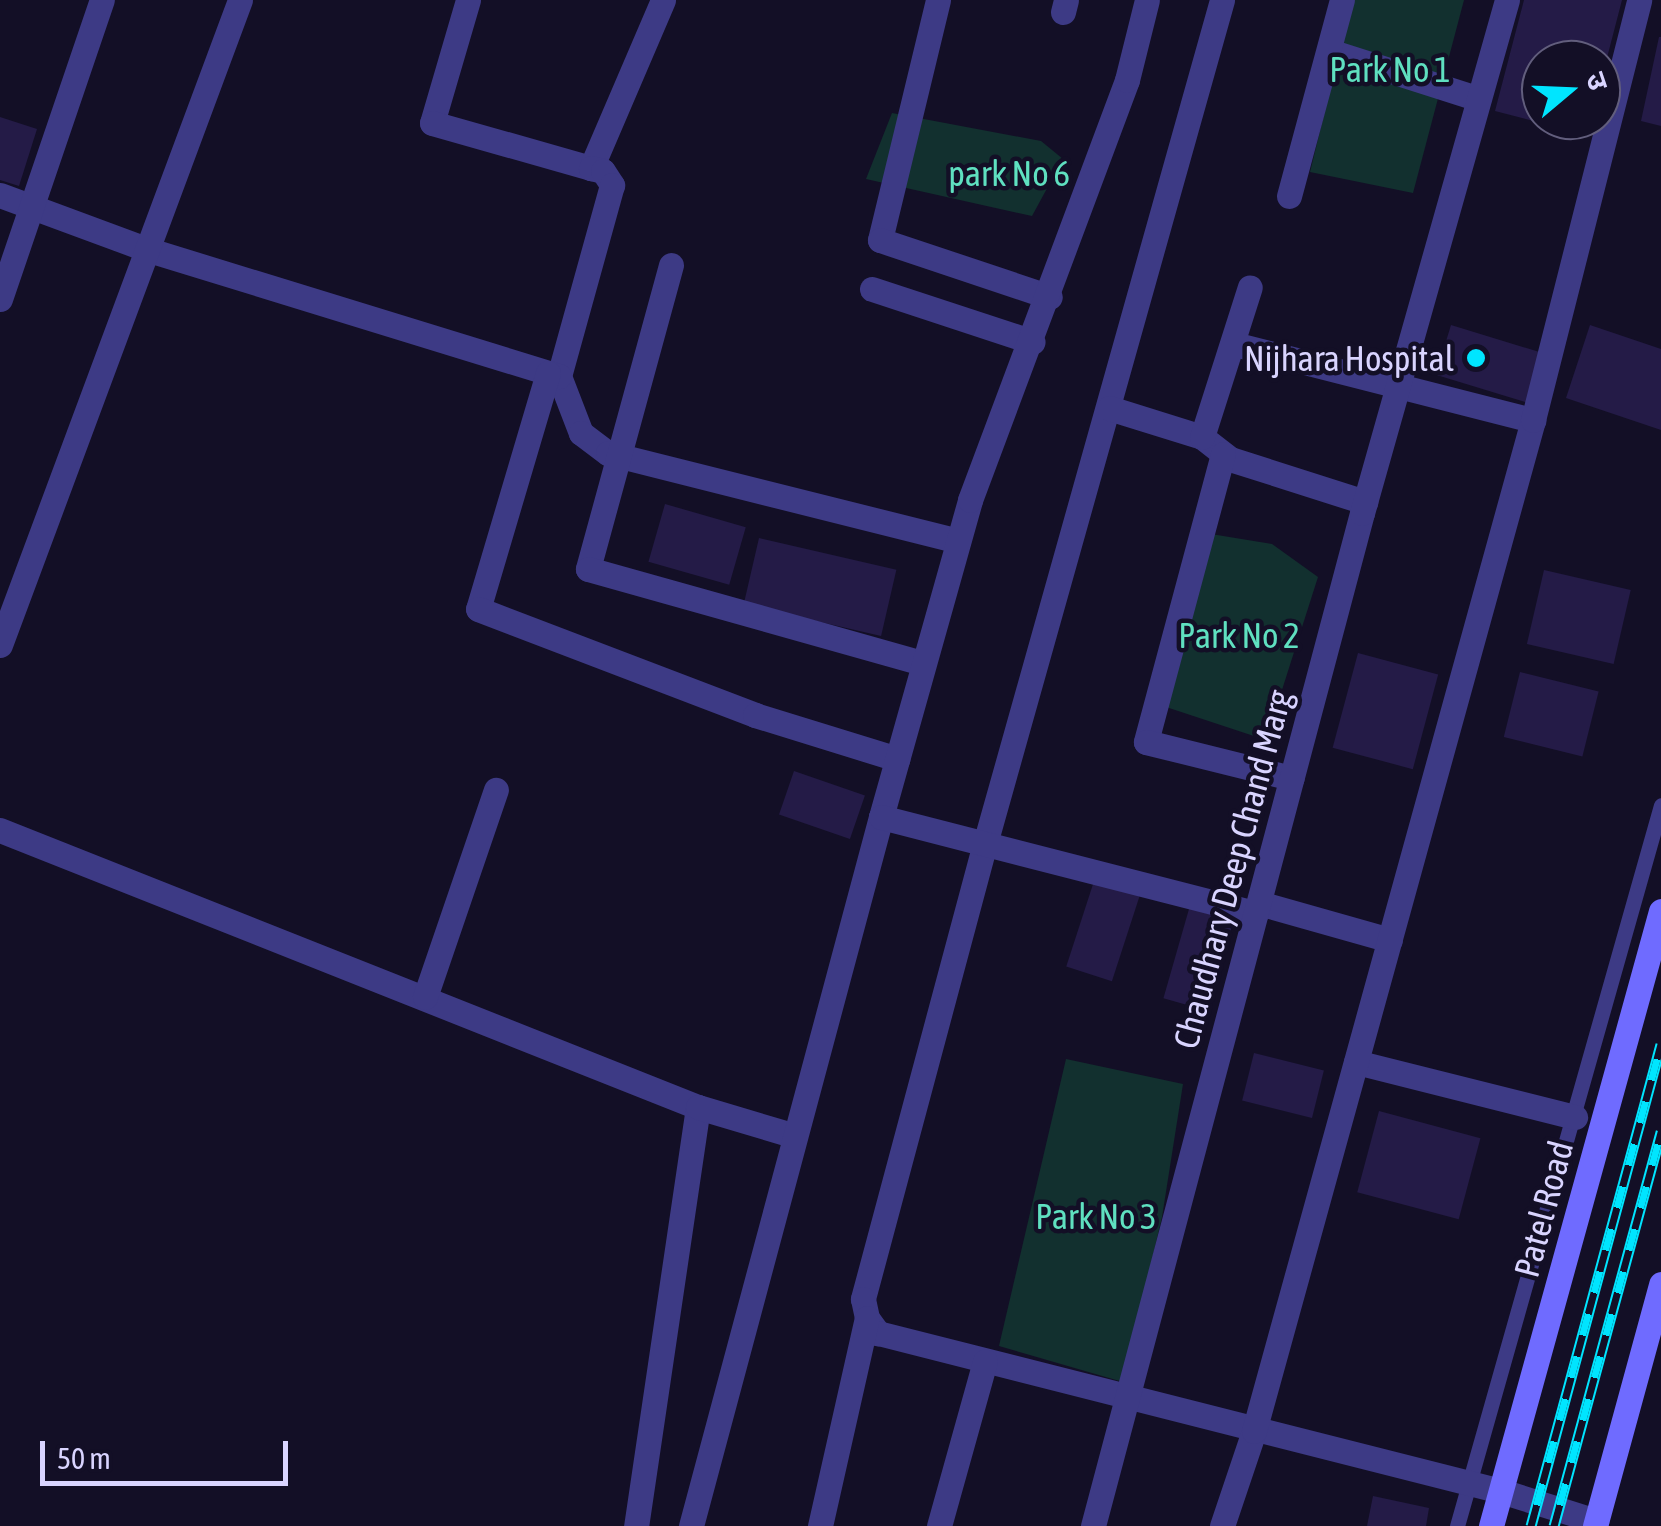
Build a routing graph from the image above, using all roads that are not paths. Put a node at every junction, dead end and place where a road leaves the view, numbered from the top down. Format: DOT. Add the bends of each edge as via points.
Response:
graph roads {
  1 [pos="102,0"];
  2 [pos="240,0"];
  3 [pos="468,0"];
  4 [pos="663,0"];
  5 [pos="910,0"];
  6 [pos="1147,0"];
  7 [pos="1222,0"];
  8 [pos="1342,0"];
  9 [pos="1507,0"];
  10 [pos="1640,0"];
  11 [pos="937,4"];
  12 [pos="1328,51"];
  13 [pos="1479,99"];
  14 [pos="591,168"];
  15 [pos="0,195"];
  16 [pos="1289,196"];
  17 [pos="33,206"];
  18 [pos="149,250"];
  19 [pos="671,264"];
  20 [pos="1250,287"];
  21 [pos="872,289"];
  22 [pos="1050,297"];
  23 [pos="0,299"];
  24 [pos="1033,342"];
  25 [pos="1234,344"];
  26 [pos="554,375"];
  27 [pos="1398,386"];
  28 [pos="1109,408"];
  29 [pos="1533,420"];
  30 [pos="1202,437"];
  31 [pos="1223,454"];
  32 [pos="615,455"];
  33 [pos="1365,502"];
  34 [pos="958,541"];
  35 [pos="0,645"];
  36 [pos="923,663"];
  37 [pos="897,758"];
  38 [pos="1292,778"];
  39 [pos="496,790"];
  40 [pos="1661,805"];
  41 [pos="881,817"];
  42 [pos="0,830"];
  43 [pos="984,847"];
  44 [pos="1258,908"];
  45 [pos="1661,911"];
  46 [pos="1390,940"];
  47 [pos="425,998"];
  48 [pos="1356,1062"];
  49 [pos="698,1106"];
  50 [pos="1575,1117"];
  51 [pos="792,1135"];
  52 [pos="1661,1284"];
  53 [pos="867,1318"];
  54 [pos="985,1361"];
  55 [pos="1130,1402"];
  56 [pos="1254,1432"];
  57 [pos="1470,1483"];
  58 [pos="1501,1490"];
  59 [pos="1595,1524"];
  60 [pos="636,1526"];
  61 [pos="690,1526"];
  62 [pos="820,1526"];
  63 [pos="939,1526"];
  64 [pos="1093,1526"];
  65 [pos="1222,1526"];
  66 [pos="1457,1526"];
  67 [pos="1492,1526"];
  1 -- 17 [label="street"];
  2 -- 18 [label="street"];
  3 -- 14 [label="street" via="432,123"];
  4 -- 14 [label="street"];
  5 -- 11 [label="street"];
  6 -- 22 [label="street" via="1128,80"];
  7 -- 28 [label="street"];
  8 -- 12 [label="street"];
  9 -- 13 [label="street, Chaudhary Deep Chand Marg"];
  10 -- 29 [label="street"];
  11 -- 22 [label="street" via="880,240"];
  12 -- 13 [label="street"];
  12 -- 16 [label="street"];
  13 -- 27 [label="street, Chaudhary Deep Chand Marg"];
  14 -- 26 [label="street" via="603,171 612,185"];
  15 -- 17 [label="street"];
  17 -- 18 [label="street"];
  17 -- 23 [label="street"];
  18 -- 26 [label="street"];
  18 -- 35 [label="street"];
  19 -- 32 [label="street"];
  20 -- 25 [label="street"];
  21 -- 24 [label="street"];
  22 -- 24 [label="street"];
  24 -- 34 [label="street"];
  25 -- 27 [label="street"];
  25 -- 30 [label="street"];
  26 -- 32 [label="street" via="581,433"];
  26 -- 37 [label="street" via="478,609 756,715"];
  27 -- 29 [label="street"];
  27 -- 33 [label="street, Chaudhary Deep Chand Marg"];
  28 -- 30 [label="street"];
  28 -- 43 [label="street"];
  29 -- 46 [label="street"];
  30 -- 31 [label="street"];
  31 -- 33 [label="street"];
  31 -- 38 [label="street" via="1146,742"];
  32 -- 34 [label="street"];
  32 -- 36 [label="street" via="588,569"];
  33 -- 38 [label="street, Chaudhary Deep Chand Marg"];
  34 -- 36 [label="street"];
  36 -- 37 [label="street"];
  37 -- 41 [label="street"];
  38 -- 44 [label="street, Chaudhary Deep Chand Marg"];
  39 -- 47 [label="street"];
  40 -- 50 [label="lane"];
  41 -- 43 [label="street"];
  41 -- 51 [label="street"];
  42 -- 47 [label="street"];
  43 -- 44 [label="street"];
  43 -- 53 [label="street" via="864,1298"];
  44 -- 46 [label="street"];
  44 -- 55 [label="street, Chaudhary Deep Chand Marg"];
  45 -- 58 [label="main road, Patel Road"];
  46 -- 48 [label="street"];
  47 -- 49 [label="street"];
  48 -- 50 [label="street"];
  48 -- 56 [label="street"];
  49 -- 51 [label="street"];
  49 -- 60 [label="street"];
  50 -- 57 [label="lane"];
  51 -- 61 [label="street"];
  52 -- 59 [label="main road"];
  53 -- 54 [label="street" via="878,1333"];
  53 -- 62 [label="street"];
  54 -- 55 [label="street"];
  54 -- 63 [label="street"];
  55 -- 56 [label="street"];
  55 -- 64 [label="street, Chaudhary Deep Chand Marg"];
  56 -- 57 [label="street"];
  56 -- 65 [label="street"];
  57 -- 58 [label="street"];
  57 -- 66 [label="lane"];
  58 -- 59 [label="street"];
  58 -- 67 [label="main road, Patel Road"];
}
